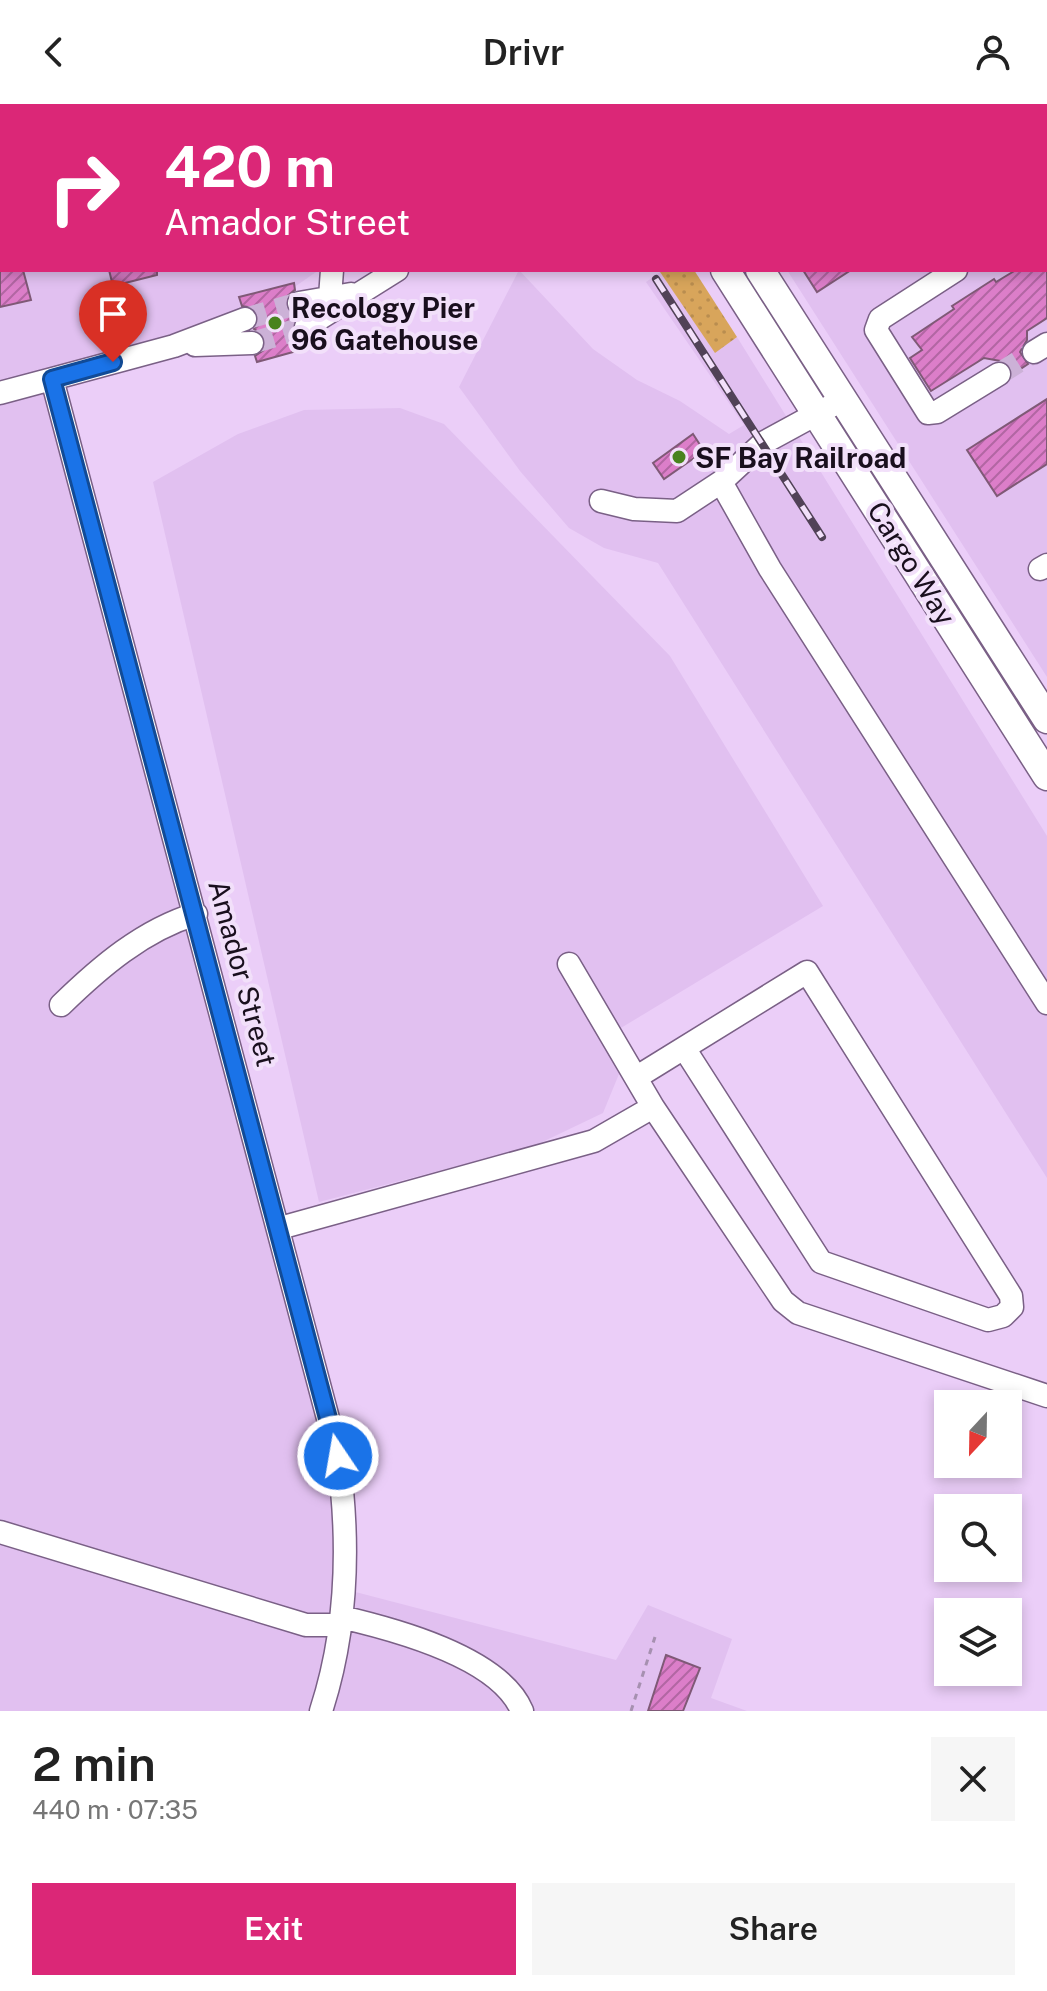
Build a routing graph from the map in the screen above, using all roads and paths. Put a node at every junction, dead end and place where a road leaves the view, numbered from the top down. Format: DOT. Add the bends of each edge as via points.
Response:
graph roads {
  1 [pos="332,272"];
  2 [pos="394,272"];
  3 [pos="726,272"];
  4 [pos="761,272"];
  5 [pos="953,272"];
  6 [pos="364,292"];
  7 [pos="330,297"];
  8 [pos="299,303"];
  9 [pos="245,319"];
  10 [pos="306,327"];
  11 [pos="252,343"];
  12 [pos="174,346"];
  13 [pos="999,374"];
  14 [pos="52,379"];
  15 [pos="0,393"];
  16 [pos="843,399"];
  17 [pos="817,414"];
  18 [pos="721,482"];
  19 [pos="601,501"];
  20 [pos="1047,719"];
  21 [pos="1047,776"];
  22 [pos="196,914"];
  23 [pos="569,964"];
  24 [pos="1047,1003"];
  25 [pos="61,1005"];
  26 [pos="684,1048"];
  27 [pos="637,1077"];
  28 [pos="653,1107"];
  29 [pos="280,1228"];
  30 [pos="1047,1396"];
  31 [pos="0,1532"];
  32 [pos="341,1621"];
  33 [pos="655,1637"];
  34 [pos="321,1711"];
  35 [pos="522,1711"];
  36 [pos="631,1711"];
  1 -- 7 [label="street"];
  2 -- 6 [label="street"];
  3 -- 17 [label="main road, Cargo Way"];
  4 -- 16 [label="main road, Cargo Way"];
  5 -- 13 [label="street" via="880,319 876,330 928,413"];
  6 -- 7 [label="street"];
  6 -- 10 [label="street"];
  7 -- 8 [label="street"];
  9 -- 12 [label="street"];
  11 -- 12 [label="street"];
  12 -- 14 [label="street"];
  14 -- 15 [label="street"];
  14 -- 22 [label="street, Amador Street"];
  16 -- 17 [label="street"];
  16 -- 20 [label="main road, Cargo Way"];
  17 -- 18 [label="street" via="763,443"];
  17 -- 21 [label="main road, Cargo Way"];
  18 -- 19 [label="street" via="677,511"];
  18 -- 24 [label="street" via="770,569"];
  22 -- 25 [label="street" via="167,923 99,969"];
  22 -- 29 [label="street, Amador Street"];
  23 -- 27 [label="street"];
  26 -- 26 [label="street" via="807,972 1011,1296 1012,1307 988,1320 821,1262"];
  26 -- 27 [label="street"];
  27 -- 28 [label="street"];
  28 -- 29 [label="street" via="594,1141"];
  28 -- 30 [label="street" via="783,1301 798,1313"];
  29 -- 32 [label="street, Amador Street" via="338,1456 347,1555"];
  31 -- 32 [label="street" via="306,1625"];
  32 -- 34 [label="street, Amador Street"];
  32 -- 35 [label="street" via="409,1634 448,1650 503,1687"];
  33 -- 36 [label="path"];
}
